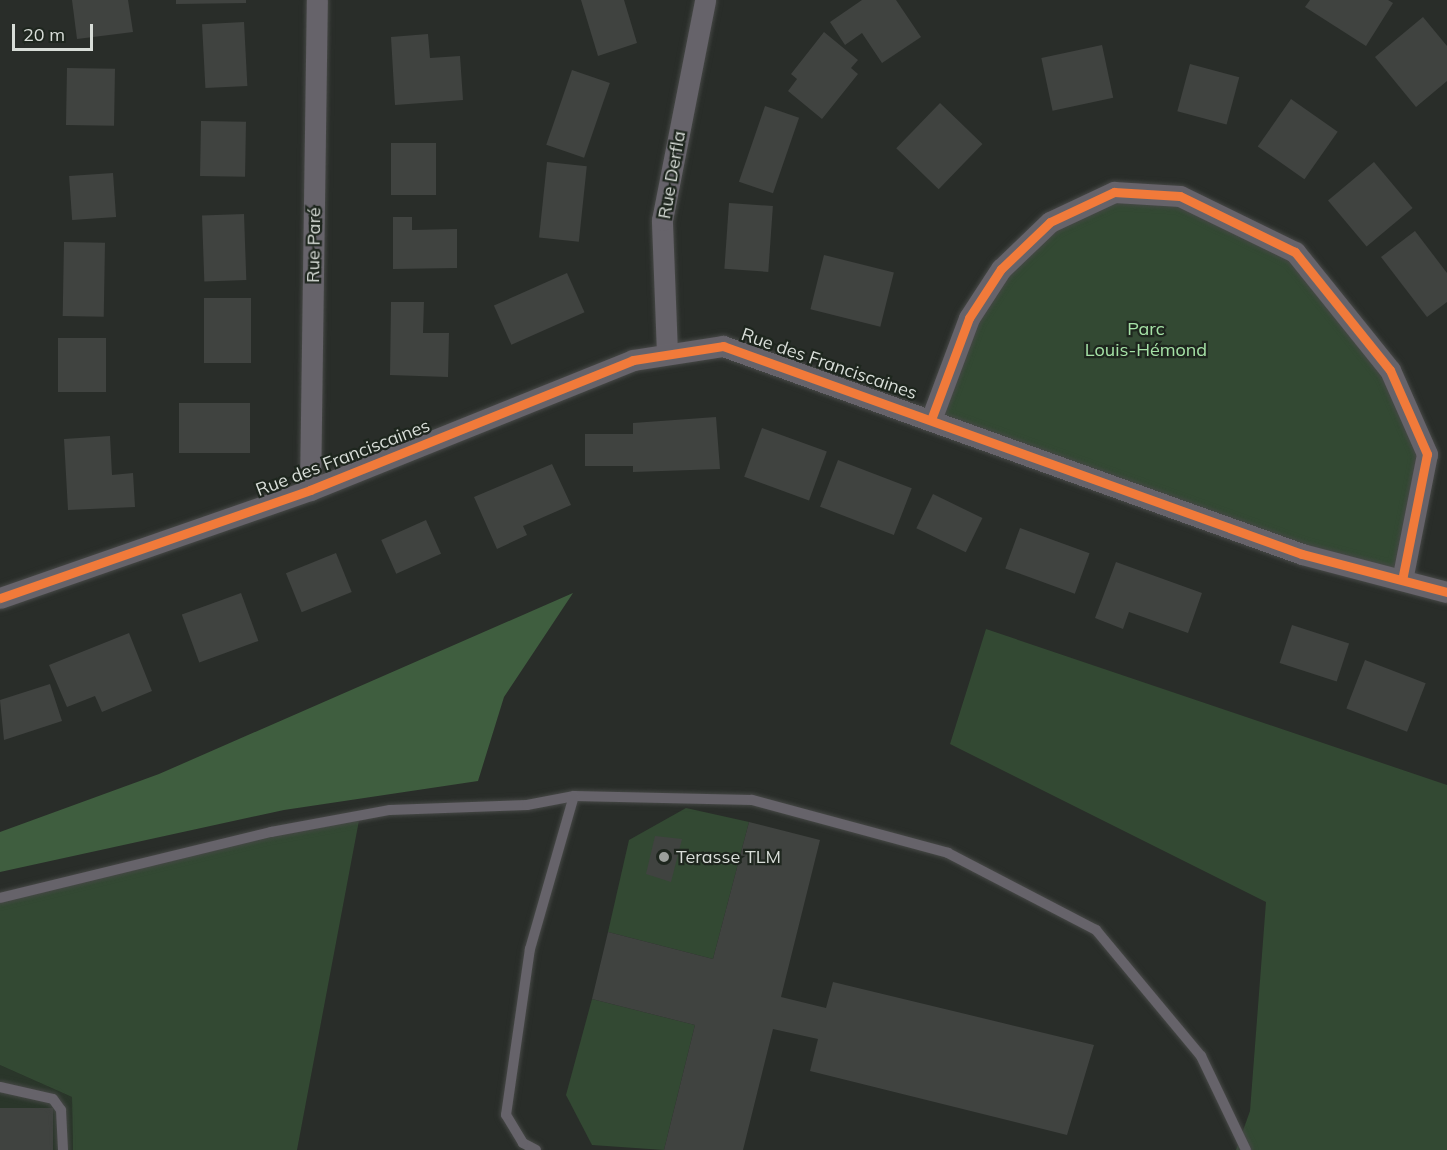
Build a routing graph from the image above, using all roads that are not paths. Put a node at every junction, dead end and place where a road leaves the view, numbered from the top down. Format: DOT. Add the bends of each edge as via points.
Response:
graph roads {
  1 [pos="317,0"];
  2 [pos="705,0"];
  3 [pos="667,353"];
  4 [pos="933,417"];
  5 [pos="310,490"];
  6 [pos="1402,580"];
  7 [pos="1447,592"];
  8 [pos="0,598"];
  9 [pos="574,796"];
  10 [pos="0,898"];
  11 [pos="0,1087"];
  12 [pos="63,1150"];
  13 [pos="536,1150"];
  14 [pos="1246,1150"];
  1 -- 5 [label="street, Rue Paré"];
  2 -- 3 [label="street, Rue Derfla" via="662,220"];
  3 -- 4 [label="street, Rue des Franciscaines" via="723,346"];
  3 -- 5 [label="street, Rue des Franciscaines" via="633,360"];
  4 -- 6 [label="street, Rue des Franciscaines" via="1302,554"];
  4 -- 6 [label="street" via="969,318 1000,269 1050,222 1114,192 1180,196 1295,252 1390,370 1427,454"];
  5 -- 8 [label="street, Rue des Franciscaines"];
  6 -- 7 [label="street, Rue des Franciscaines"];
  9 -- 10 [label="lane" via="527,805 390,810 271,832"];
  9 -- 13 [label="lane" via="530,949 506,1115 523,1143"];
  9 -- 14 [label="lane" via="752,800 948,853 1096,930 1201,1056"];
  11 -- 12 [label="lane" via="53,1099 62,1110"];
}
